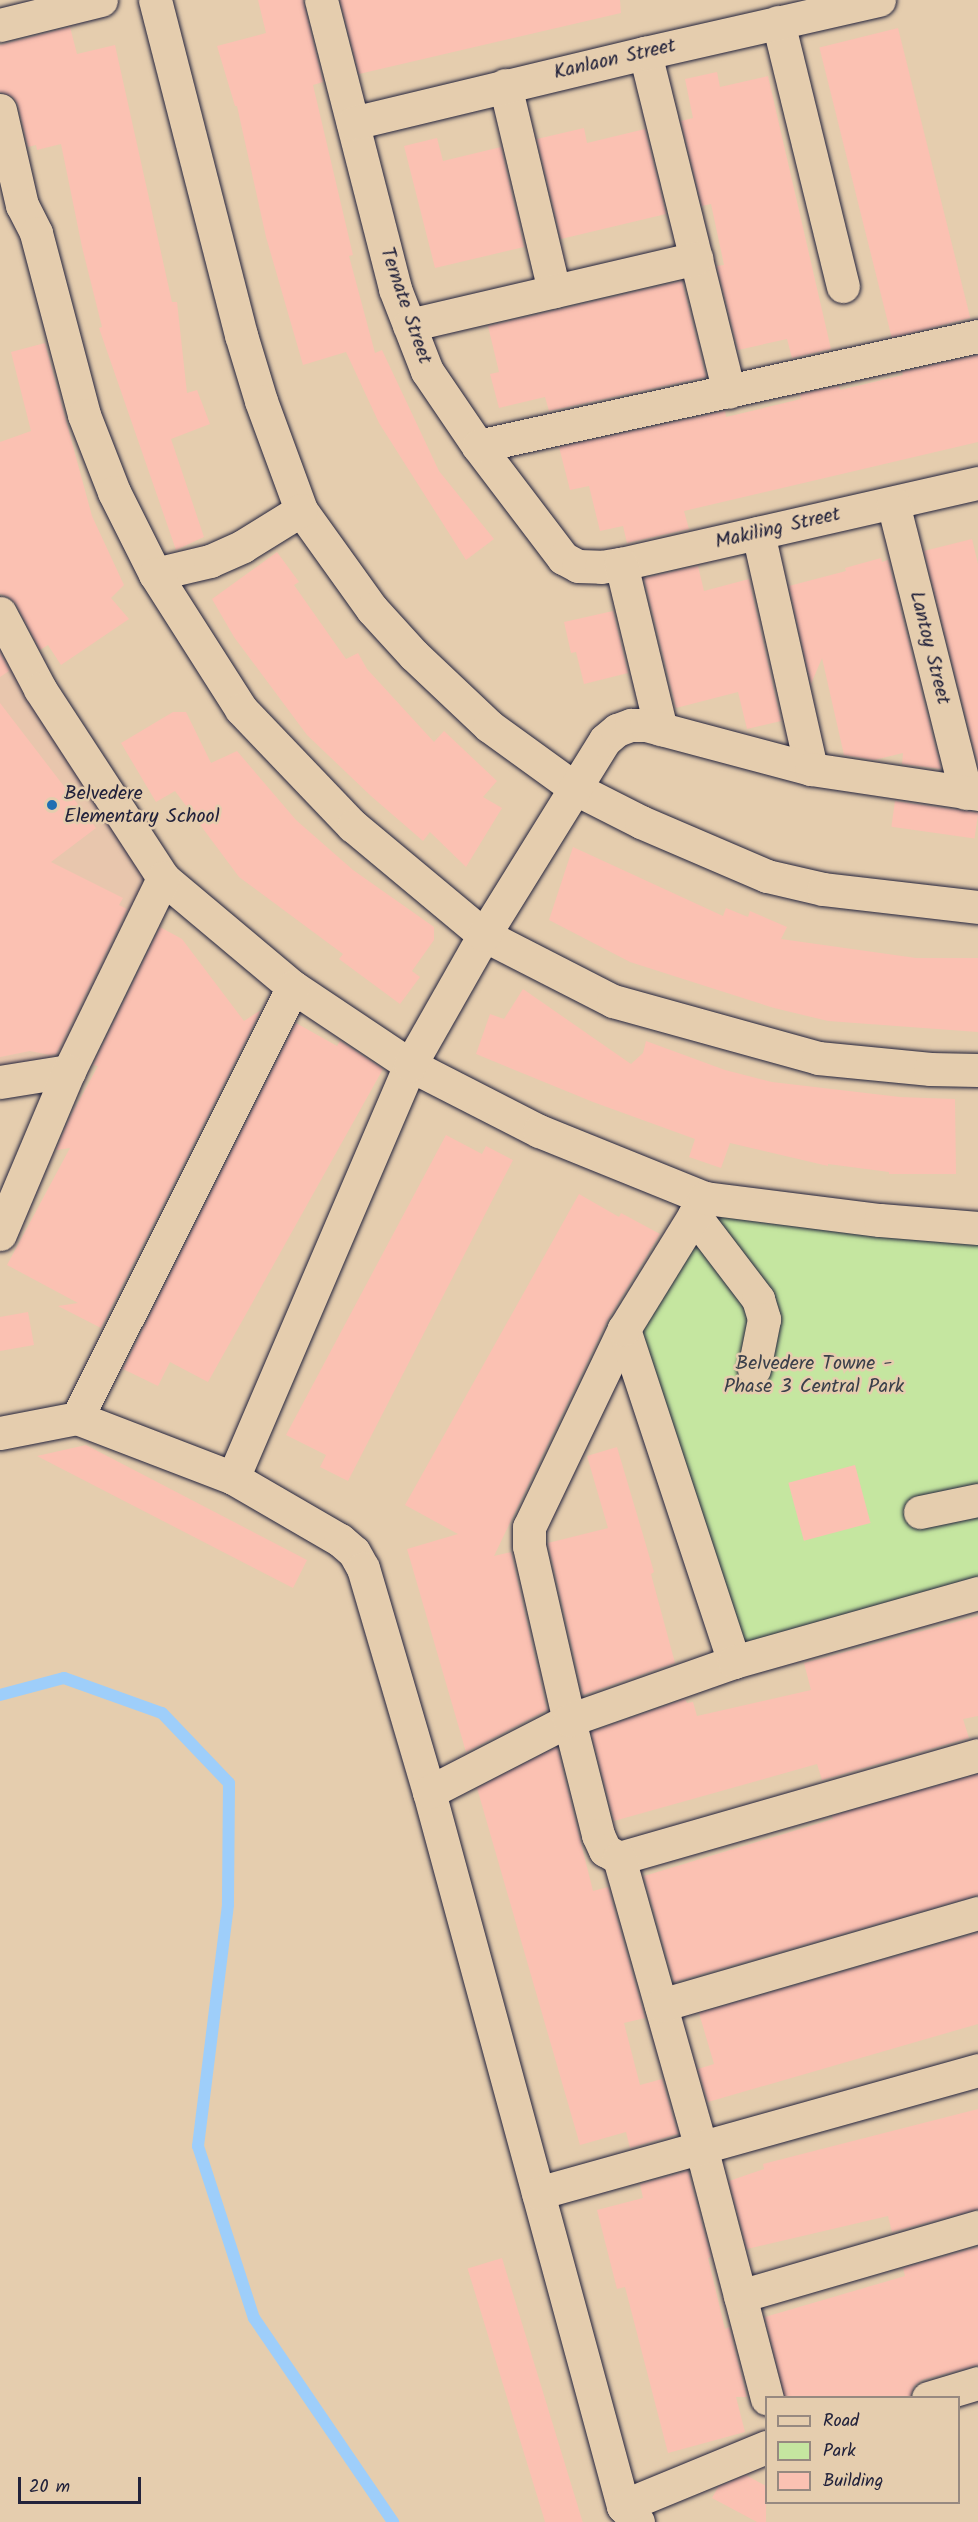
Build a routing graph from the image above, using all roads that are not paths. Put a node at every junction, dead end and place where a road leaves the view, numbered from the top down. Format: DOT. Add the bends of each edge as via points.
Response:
graph roads {
  1 [pos="101,0"];
  2 [pos="155,0"];
  3 [pos="321,0"];
  4 [pos="879,0"];
  5 [pos="778,22"];
  6 [pos="0,25"];
  7 [pos="645,53"];
  8 [pos="505,86"];
  9 [pos="0,110"];
  10 [pos="353,123"];
  11 [pos="11,203"];
  12 [pos="696,258"];
  13 [pos="843,286"];
  14 [pos="554,291"];
  15 [pos="409,325"];
  16 [pos="978,336"];
  17 [pos="729,392"];
  18 [pos="478,446"];
  19 [pos="978,483"];
  20 [pos="893,503"];
  21 [pos="301,510"];
  22 [pos="758,533"];
  23 [pos="621,564"];
  24 [pos="578,566"];
  25 [pos="155,573"];
  26 [pos="0,613"];
  27 [pos="661,729"];
  28 [pos="811,769"];
  29 [pos="576,789"];
  30 [pos="972,794"];
  31 [pos="163,879"];
  32 [pos="978,907"];
  33 [pos="484,935"];
  34 [pos="292,987"];
  35 [pos="410,1065"];
  36 [pos="978,1070"];
  37 [pos="69,1071"];
  38 [pos="0,1082"];
  39 [pos="700,1206"];
  40 [pos="978,1228"];
  41 [pos="0,1234"];
  42 [pos="624,1329"];
  43 [pos="754,1369"];
  44 [pos="77,1419"];
  45 [pos="0,1433"];
  46 [pos="233,1478"];
  47 [pos="978,1500"];
  48 [pos="920,1512"];
  49 [pos="978,1593"];
  50 [pos="734,1662"];
  51 [pos="569,1720"];
  52 [pos="978,1755"];
  53 [pos="429,1792"];
  54 [pos="620,1858"];
  55 [pos="978,1913"];
  56 [pos="661,2005"];
  57 [pos="978,2070"];
  58 [pos="701,2147"];
  59 [pos="538,2193"];
  60 [pos="978,2227"];
  61 [pos="740,2296"];
  62 [pos="978,2383"];
  63 [pos="767,2396"];
  64 [pos="932,2396"];
  65 [pos="765,2447"];
  66 [pos="630,2514"];
  1 -- 6 [label="street"];
  2 -- 21 [label="street" via="241,335"];
  3 -- 10 [label="street, Ternate Street"];
  4 -- 5 [label="street, Kanlaon Street"];
  5 -- 7 [label="street, Kanlaon Street"];
  5 -- 13 [label="street"];
  7 -- 8 [label="street, Kanlaon Street"];
  7 -- 12 [label="street"];
  8 -- 10 [label="street, Kanlaon Street"];
  8 -- 14 [label="street"];
  9 -- 11 [label="street"];
  10 -- 15 [label="street, Ternate Street" via="395,289"];
  11 -- 25 [label="street" via="36,233 84,415 114,492"];
  12 -- 14 [label="street"];
  12 -- 17 [label="street"];
  14 -- 15 [label="street"];
  15 -- 18 [label="street, Ternate Street" via="426,371"];
  16 -- 17 [label="street"];
  17 -- 18 [label="street"];
  18 -- 24 [label="street, Ternate Street" via="552,546"];
  19 -- 20 [label="street, Makiling Street"];
  20 -- 22 [label="street, Makiling Street"];
  20 -- 30 [label="street, Lantoy Street"];
  21 -- 25 [label="street" via="243,546 210,561"];
  21 -- 29 [label="street" via="372,609 414,655 489,726"];
  22 -- 23 [label="street, Makiling Street"];
  22 -- 28 [label="street"];
  23 -- 24 [label="street, Makiling Street"];
  23 -- 27 [label="street"];
  25 -- 33 [label="street" via="241,709 353,826"];
  26 -- 31 [label="street" via="40,689"];
  27 -- 28 [label="street"];
  27 -- 29 [label="street" via="631,725 617,730 605,740"];
  28 -- 30 [label="street"];
  29 -- 32 [label="street" via="641,822 767,876 823,889"];
  29 -- 33 [label="street"];
  31 -- 34 [label="street"];
  31 -- 37 [label="street"];
  33 -- 35 [label="street"];
  33 -- 36 [label="street" via="613,1001 818,1058"];
  34 -- 35 [label="street"];
  34 -- 44 [label="street"];
  35 -- 39 [label="street" via="538,1131"];
  35 -- 46 [label="street"];
  37 -- 38 [label="street"];
  37 -- 41 [label="street"];
  39 -- 40 [label="street"];
  39 -- 42 [label="street"];
  39 -- 43 [label="street" via="758,1299 764,1319"];
  42 -- 50 [label="street"];
  42 -- 51 [label="street" via="529,1527 528,1546"];
  44 -- 45 [label="street"];
  44 -- 46 [label="street"];
  46 -- 53 [label="street" via="354,1552 363,1568"];
  47 -- 48 [label="street"];
  49 -- 50 [label="street"];
  50 -- 51 [label="street"];
  51 -- 53 [label="street"];
  51 -- 54 [label="street" via="598,1835 605,1850"];
  52 -- 54 [label="street"];
  53 -- 59 [label="street"];
  54 -- 56 [label="street"];
  55 -- 56 [label="street"];
  56 -- 58 [label="street"];
  57 -- 58 [label="street"];
  58 -- 59 [label="street"];
  58 -- 61 [label="street"];
  59 -- 66 [label="street"];
  60 -- 61 [label="street"];
  61 -- 63 [label="street"];
  62 -- 64 [label="street"];
  65 -- 66 [label="street"];
}
